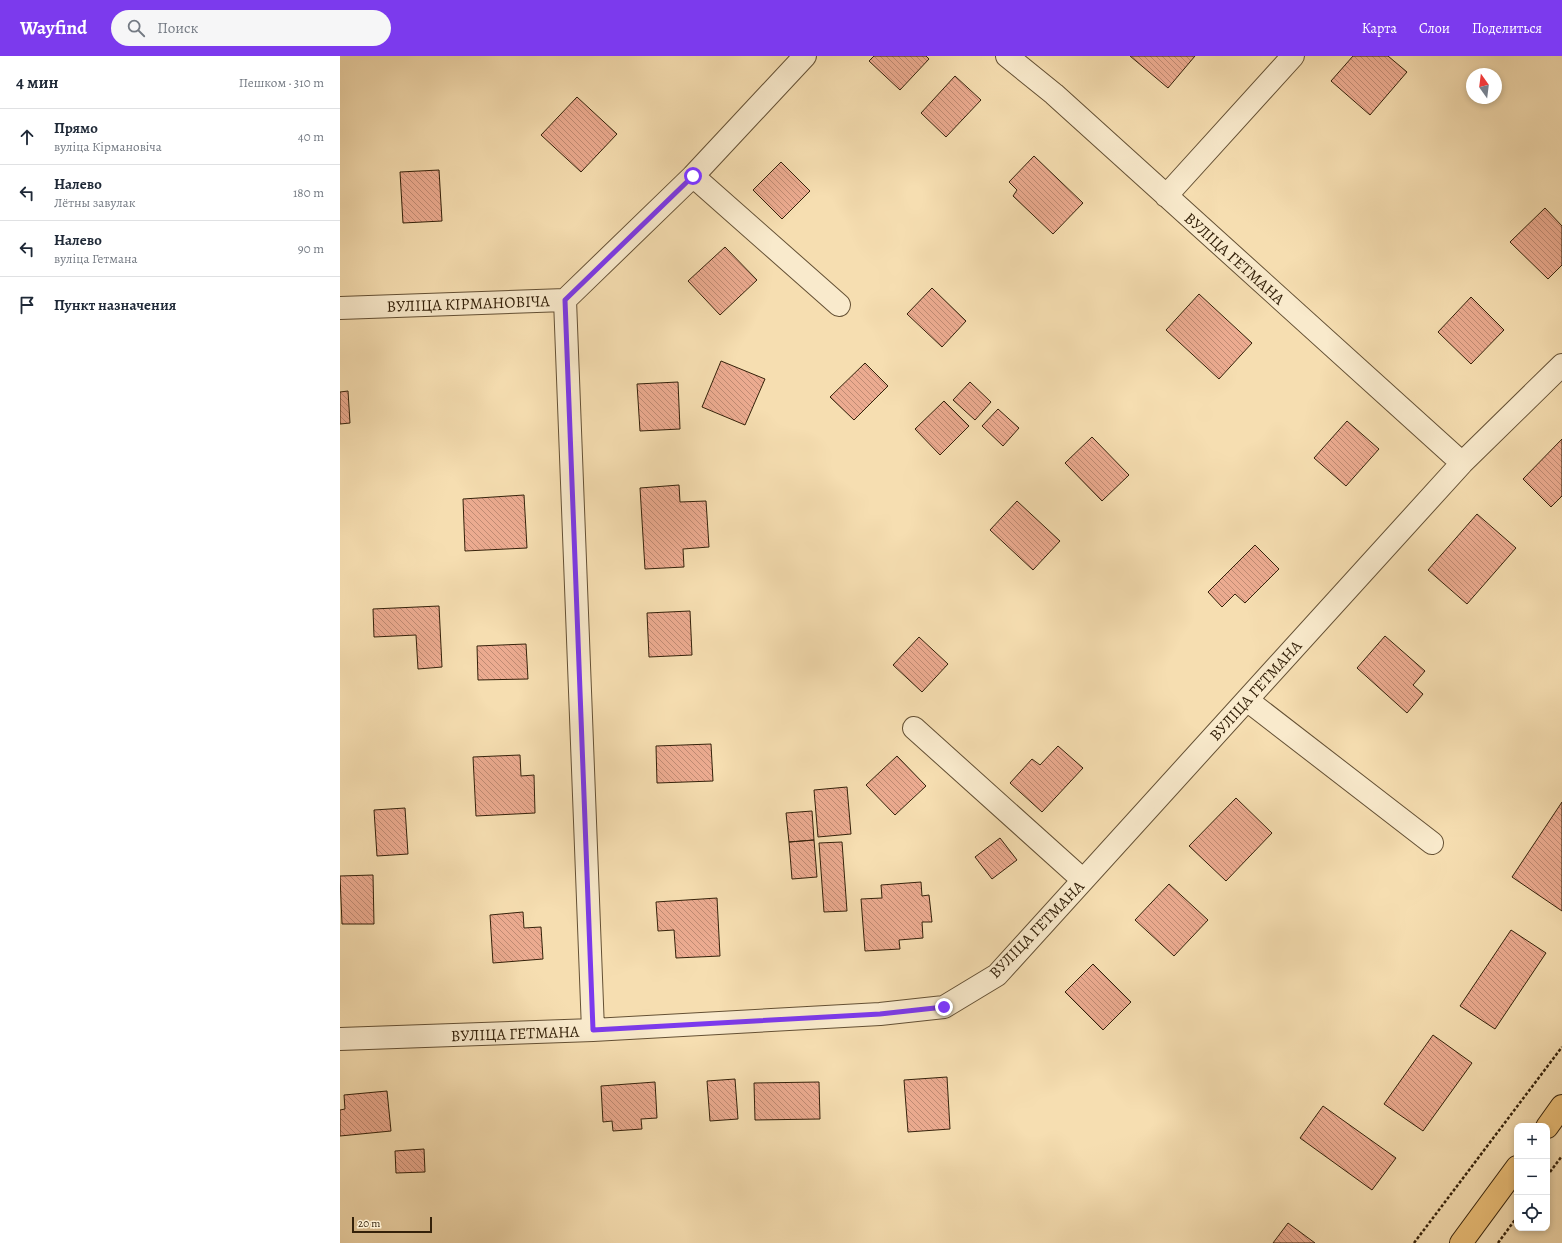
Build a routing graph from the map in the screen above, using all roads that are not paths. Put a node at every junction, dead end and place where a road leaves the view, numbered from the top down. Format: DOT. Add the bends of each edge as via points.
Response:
graph roads {
  1 [pos="805,56"];
  2 [pos="1007,56"];
  3 [pos="1293,56"];
  4 [pos="693,176"];
  5 [pos="1166,196"];
  6 [pos="565,300"];
  7 [pos="839,305"];
  8 [pos="340,308"];
  9 [pos="1562,365"];
  10 [pos="1462,463"];
  11 [pos="1247,700"];
  12 [pos="914,728"];
  13 [pos="1432,843"];
  14 [pos="1083,880"];
  15 [pos="593,1030"];
  16 [pos="340,1039"];
  17 [pos="1562,1106"];
  18 [pos="1550,1123"];
  19 [pos="1514,1171"];
  20 [pos="1461,1243"];
  1 -- 4 [label="street, ВУЛІЦА КІРМАНОВІЧА"];
  2 -- 5 [label="street, ВУЛІЦА ГЕТМАНА" via="1054,94"];
  3 -- 5 [label="street"];
  4 -- 6 [label="street, ВУЛІЦА КІРМАНОВІЧА"];
  4 -- 7 [label="street"];
  5 -- 10 [label="street, ВУЛІЦА ГЕТМАНА"];
  6 -- 8 [label="street, ВУЛІЦА КІРМАНОВІЧА"];
  6 -- 15 [label="street"];
  9 -- 10 [label="street, ВУЛІЦА ГЕТМАНА"];
  10 -- 11 [label="street, ВУЛІЦА ГЕТМАНА"];
  11 -- 13 [label="street"];
  11 -- 14 [label="street, ВУЛІЦА ГЕТМАНА"];
  12 -- 14 [label="street"];
  14 -- 15 [label="street, ВУЛІЦА ГЕТМАНА" via="997,975 944,1007 880,1014"];
  15 -- 16 [label="street, ВУЛІЦА ГЕТМАНА"];
  17 -- 18 [label="main road"];
  19 -- 20 [label="main road"];
}
